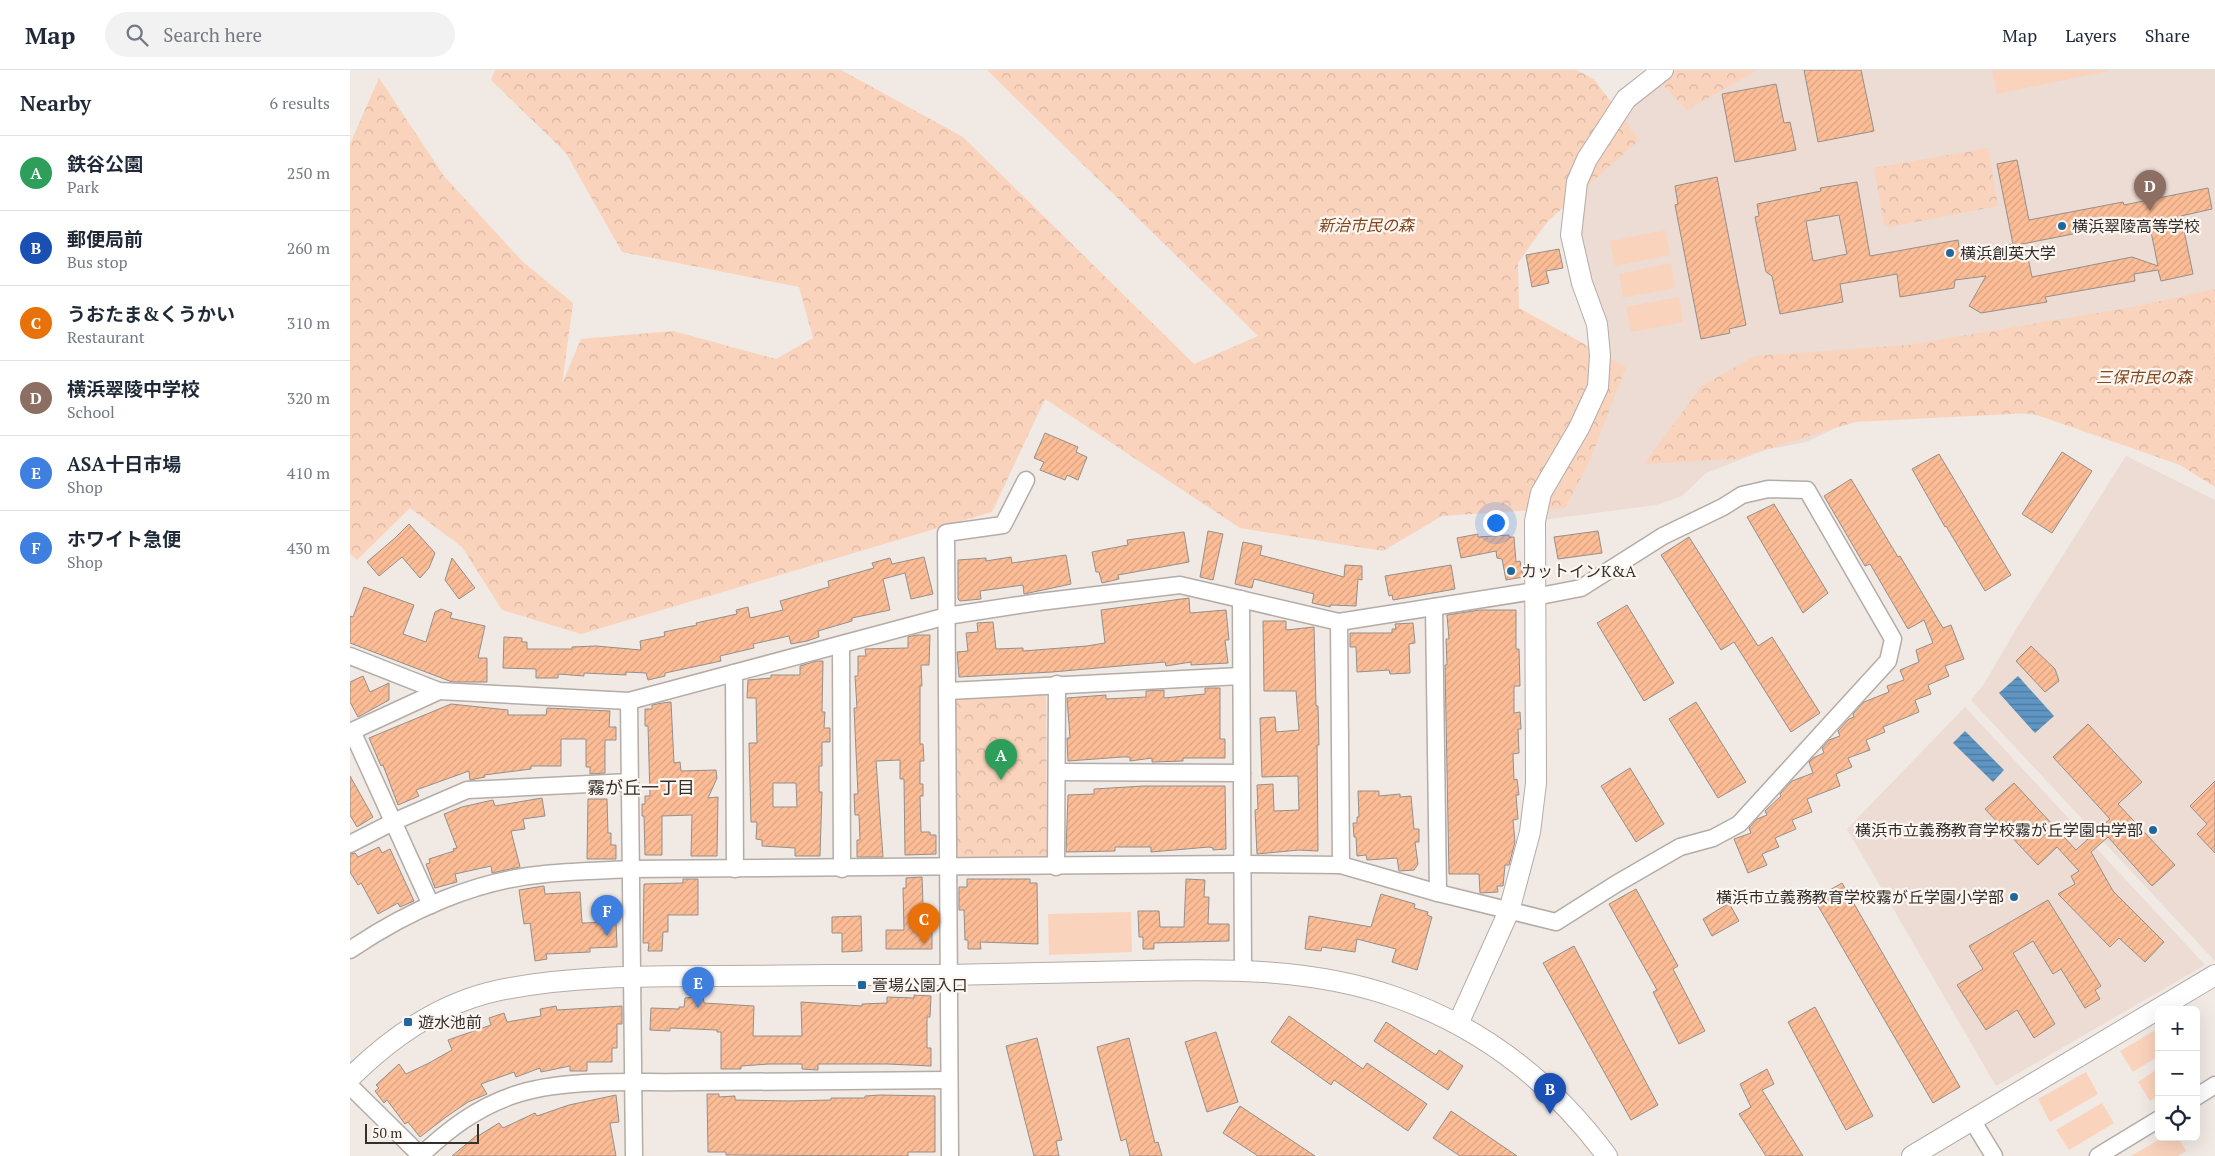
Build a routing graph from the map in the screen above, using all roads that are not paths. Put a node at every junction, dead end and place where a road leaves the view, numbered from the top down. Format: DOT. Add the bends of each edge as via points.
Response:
graph roads {
  1 [pos="1662,70"];
  2 [pos="1026,480"];
  3 [pos="1534,591"];
  4 [pos="1242,599"];
  5 [pos="1434,607"];
  6 [pos="947,616"];
  7 [pos="1339,622"];
  8 [pos="841,645"];
  9 [pos="350,656"];
  10 [pos="734,673"];
  11 [pos="1241,676"];
  12 [pos="1057,684"];
  13 [pos="439,691"];
  14 [pos="948,691"];
  15 [pos="629,701"];
  16 [pos="351,731"];
  17 [pos="1057,772"];
  18 [pos="1242,773"];
  19 [pos="630,782"];
  20 [pos="393,822"];
  21 [pos="350,844"];
  22 [pos="1241,864"];
  23 [pos="1341,865"];
  24 [pos="1056,867"];
  25 [pos="948,868"];
  26 [pos="629,869"];
  27 [pos="735,869"];
  28 [pos="842,869"];
  29 [pos="1438,893"];
  30 [pos="431,905"];
  31 [pos="1509,911"];
  32 [pos="350,950"];
  33 [pos="1243,969"];
  34 [pos="948,974"];
  35 [pos="2215,975"];
  36 [pos="631,976"];
  37 [pos="1458,1024"];
  38 [pos="350,1078"];
  39 [pos="949,1080"];
  40 [pos="632,1082"];
  41 [pos="2215,1085"];
  42 [pos="350,1086"];
  43 [pos="2198,1096"];
  44 [pos="1972,1120"];
  45 [pos="2155,1121"];
  46 [pos="420,1156"];
  47 [pos="634,1156"];
  48 [pos="950,1156"];
  49 [pos="1607,1156"];
  50 [pos="1912,1156"];
  51 [pos="1994,1156"];
  52 [pos="2098,1156"];
  1 -- 3 [label="street" via="1626,99 1587,159 1577,182 1572,235 1582,283 1597,324 1598,386 1579,428 1541,493 1535,521"];
  2 -- 6 [label="street" via="1003,525 946,533"];
  3 -- 5 [label="street"];
  3 -- 31 [label="street" via="1536,783 1530,832"];
  3 -- 31 [label="street" via="1545,595 1581,588 1663,536 1742,496 1768,489 1806,490 1893,639 1888,661 1739,824 1713,838 1680,846 1556,922"];
  4 -- 6 [label="street" via="1180,586"];
  4 -- 7 [label="street"];
  4 -- 11 [label="street"];
  5 -- 7 [label="street"];
  5 -- 29 [label="street"];
  6 -- 8 [label="street"];
  6 -- 14 [label="street"];
  7 -- 23 [label="street"];
  8 -- 10 [label="street"];
  8 -- 28 [label="street"];
  9 -- 13 [label="street"];
  10 -- 15 [label="street"];
  10 -- 27 [label="street"];
  11 -- 12 [label="street"];
  11 -- 18 [label="street"];
  12 -- 14 [label="street"];
  12 -- 17 [label="street"];
  13 -- 15 [label="street"];
  13 -- 16 [label="street"];
  14 -- 25 [label="street"];
  15 -- 19 [label="street"];
  16 -- 20 [label="street"];
  17 -- 18 [label="street"];
  17 -- 24 [label="street"];
  18 -- 22 [label="street"];
  19 -- 20 [label="street" via="466,790"];
  19 -- 26 [label="street"];
  20 -- 21 [label="street"];
  20 -- 30 [label="street"];
  22 -- 23 [label="street"];
  22 -- 24 [label="street"];
  22 -- 33 [label="street"];
  23 -- 29 [label="street"];
  24 -- 25 [label="street"];
  25 -- 28 [label="street"];
  25 -- 34 [label="street"];
  26 -- 27 [label="street"];
  26 -- 30 [label="street" via="543,874 493,884"];
  26 -- 36 [label="street"];
  27 -- 28 [label="street"];
  29 -- 31 [label="street"];
  30 -- 32 [label="street" via="382,928"];
  31 -- 37 [label="street"];
  33 -- 34 [label="street"];
  33 -- 37 [label="street" via="1324,979 1393,996"];
  34 -- 36 [label="street"];
  34 -- 39 [label="street"];
  35 -- 44 [label="street"];
  36 -- 38 [label="street" via="550,982 497,991 462,1002 401,1034"];
  36 -- 40 [label="street"];
  37 -- 49 [label="street" via="1506,1053 1549,1088 1582,1122"];
  39 -- 40 [label="street"];
  39 -- 48 [label="street"];
  40 -- 46 [label="street" via="556,1086 516,1094 480,1108"];
  40 -- 47 [label="street"];
  41 -- 43 [label="street"];
  42 -- 46 [label="street"];
  44 -- 50 [label="street"];
  44 -- 51 [label="street"];
  45 -- 52 [label="street"];
}
